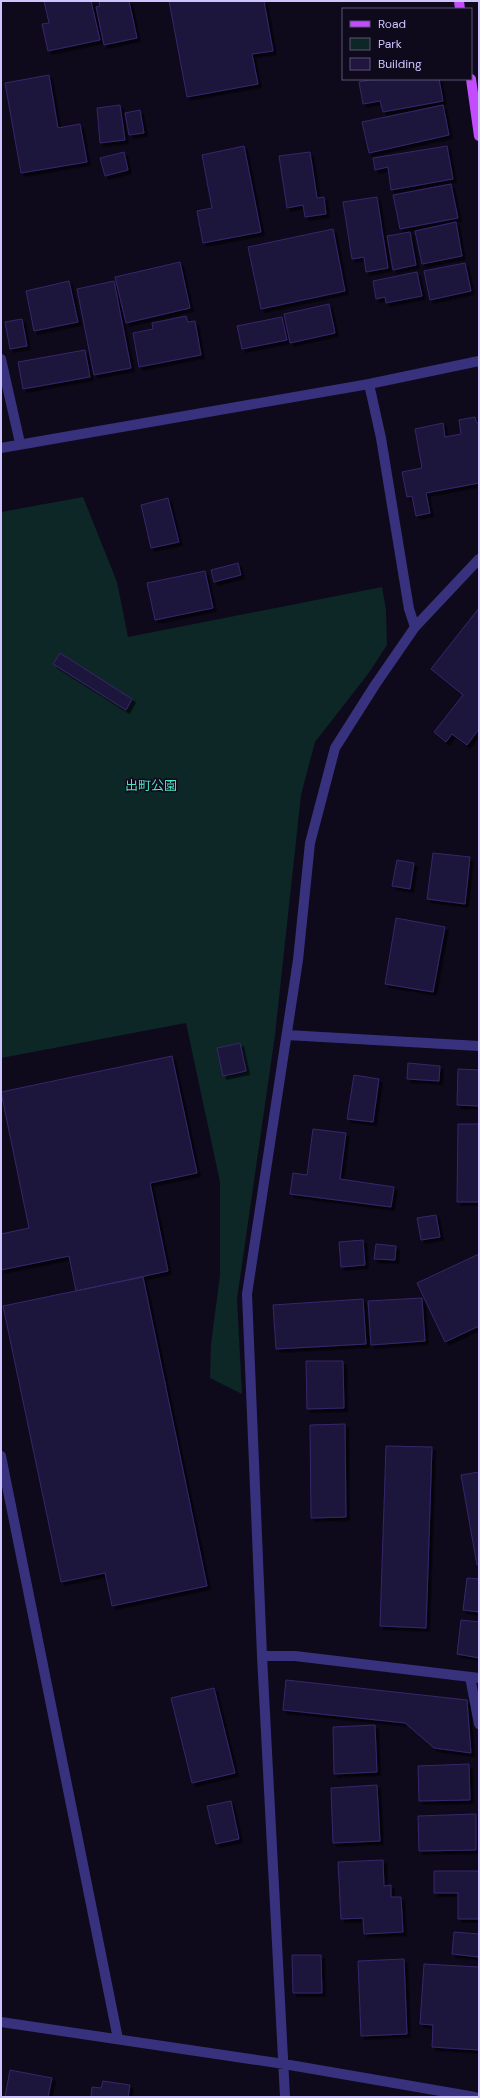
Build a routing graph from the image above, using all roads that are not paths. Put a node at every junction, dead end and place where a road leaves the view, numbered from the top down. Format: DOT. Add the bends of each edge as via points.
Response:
graph roads {
  1 [pos="471,80"];
  2 [pos="479,136"];
  3 [pos="1,359"];
  4 [pos="479,361"];
  5 [pos="368,384"];
  6 [pos="20,443"];
  7 [pos="1,448"];
  8 [pos="479,559"];
  9 [pos="415,627"];
  10 [pos="287,1035"];
  11 [pos="479,1046"];
  12 [pos="1,1456"];
  13 [pos="262,1656"];
  14 [pos="474,1678"];
  15 [pos="479,1724"];
  16 [pos="1,2022"];
  17 [pos="118,2039"];
  18 [pos="284,2064"];
  19 [pos="285,2097"];
  20 [pos="475,2097"];
  1 -- 2 [label="main road"];
  3 -- 6 [label="street"];
  4 -- 5 [label="street"];
  5 -- 6 [label="street"];
  5 -- 9 [label="street" via="381,438 409,609"];
  6 -- 7 [label="street"];
  8 -- 9 [label="street"];
  9 -- 10 [label="street" via="335,748 310,843 298,960"];
  10 -- 11 [label="street"];
  10 -- 13 [label="street" via="247,1294"];
  12 -- 17 [label="street"];
  13 -- 14 [label="street" via="295,1656"];
  13 -- 18 [label="street"];
  14 -- 15 [label="street"];
  16 -- 17 [label="street"];
  17 -- 18 [label="street"];
  18 -- 19 [label="street"];
  18 -- 20 [label="street"];
}
